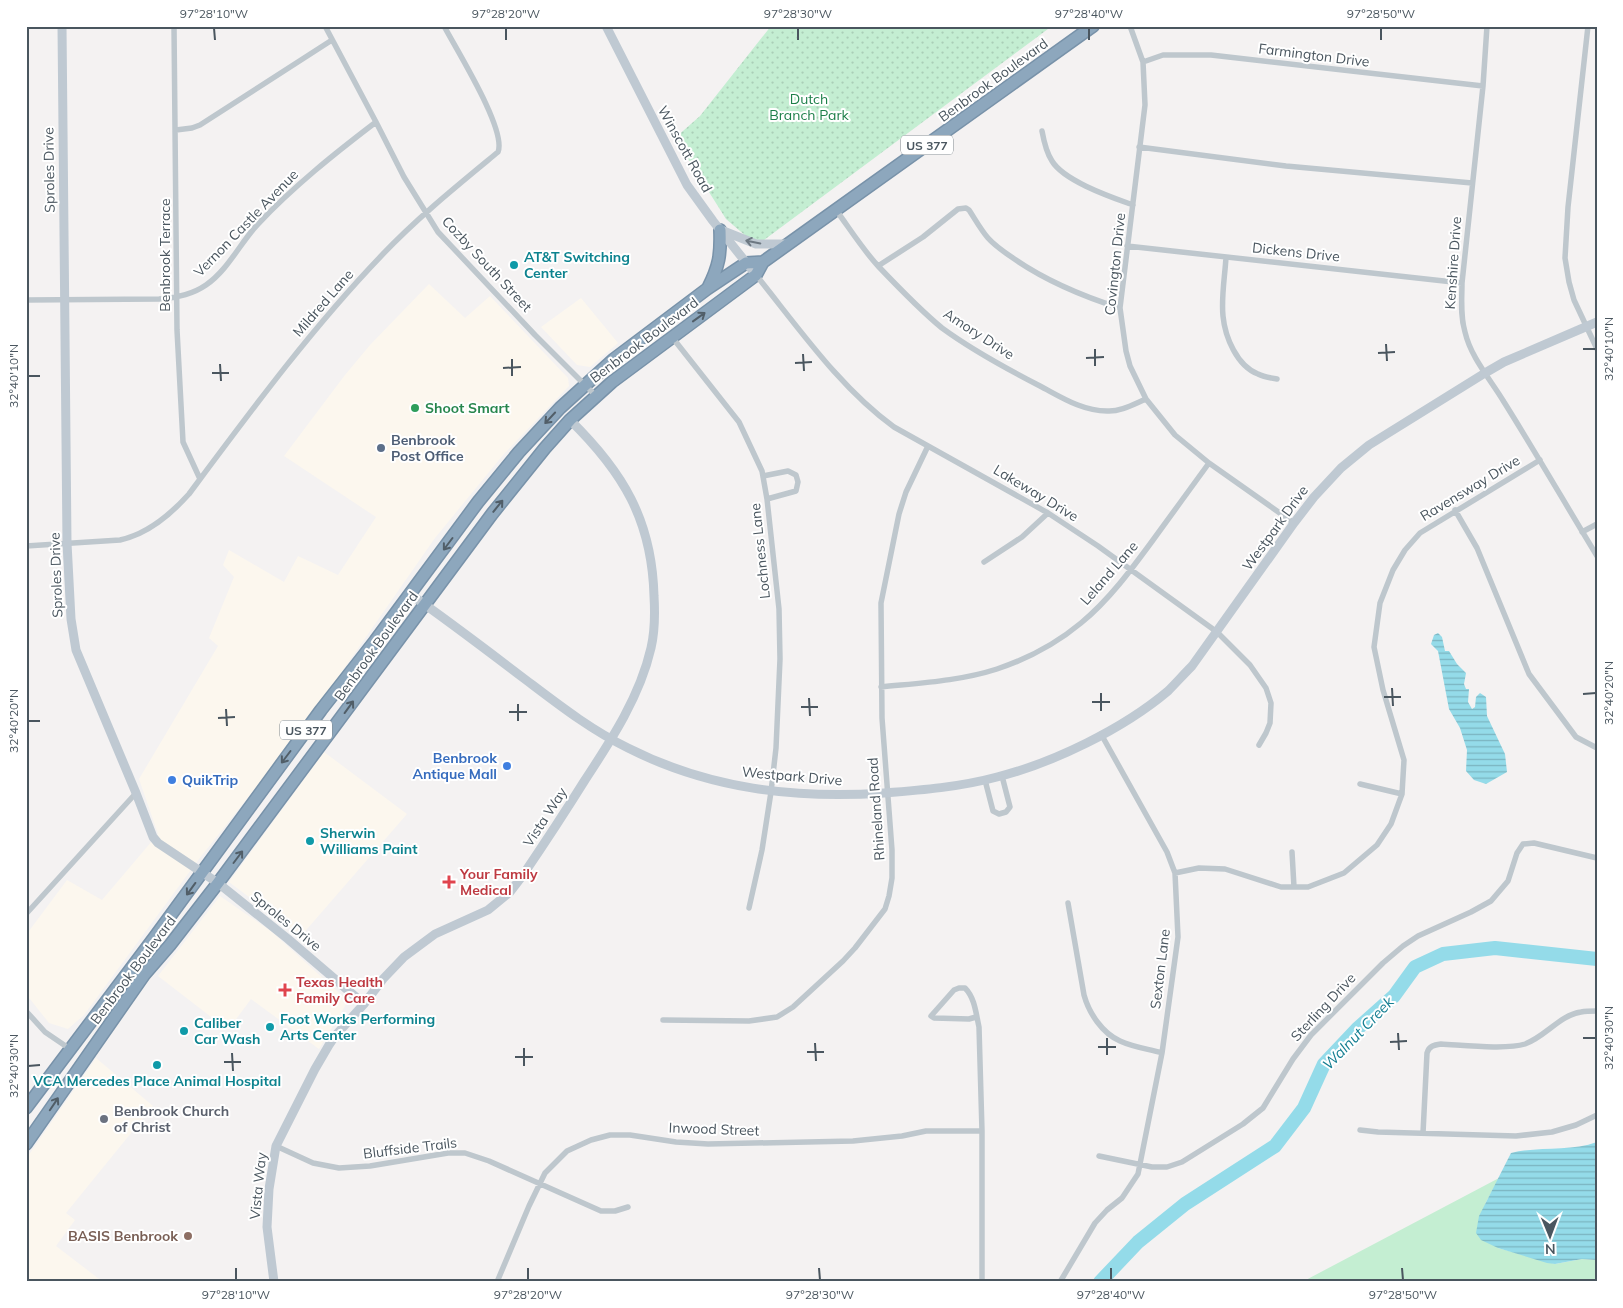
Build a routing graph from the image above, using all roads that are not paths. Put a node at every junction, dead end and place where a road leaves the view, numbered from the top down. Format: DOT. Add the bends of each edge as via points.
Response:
graph roads {
  1 [pos="62,26"];
  2 [pos="174,26"];
  3 [pos="325,26"];
  4 [pos="444,26"];
  5 [pos="606,26"];
  6 [pos="1093,26"];
  7 [pos="1130,26"];
  8 [pos="1487,26"];
  9 [pos="1588,26"];
  10 [pos="332,40"];
  11 [pos="1143,62"];
  12 [pos="1483,86"];
  13 [pos="376,122"];
  14 [pos="176,130"];
  15 [pos="1042,132"];
  16 [pos="1140,147"];
  17 [pos="1472,183"];
  18 [pos="1133,205"];
  19 [pos="836,210"];
  20 [pos="425,213"];
  21 [pos="720,230"];
  22 [pos="788,244"];
  23 [pos="1128,246"];
  24 [pos="1226,257"];
  25 [pos="763,262"];
  26 [pos="746,263"];
  27 [pos="878,266"];
  28 [pos="756,275"];
  29 [pos="1462,283"];
  30 [pos="707,289"];
  31 [pos="178,297"];
  32 [pos="26,300"];
  33 [pos="65,300"];
  34 [pos="1120,308"];
  35 [pos="1597,322"];
  36 [pos="1586,328"];
  37 [pos="672,337"];
  38 [pos="1597,349"];
  39 [pos="1485,373"];
  40 [pos="1277,379"];
  41 [pos="585,384"];
  42 [pos="596,396"];
  43 [pos="1146,399"];
  44 [pos="570,420"];
  45 [pos="928,446"];
  46 [pos="1540,460"];
  47 [pos="1209,463"];
  48 [pos="763,476"];
  49 [pos="200,479"];
  50 [pos="767,499"];
  51 [pos="1454,510"];
  52 [pos="1048,513"];
  53 [pos="1294,523"];
  54 [pos="1597,524"];
  55 [pos="1582,532"];
  56 [pos="67,543"];
  57 [pos="26,546"];
  58 [pos="1597,556"];
  59 [pos="984,562"];
  60 [pos="1131,570"];
  61 [pos="410,594"];
  62 [pos="425,605"];
  63 [pos="1218,632"];
  64 [pos="881,687"];
  65 [pos="1100,734"];
  66 [pos="612,739"];
  67 [pos="1259,745"];
  68 [pos="1597,748"];
  69 [pos="1002,776"];
  70 [pos="985,780"];
  71 [pos="1360,784"];
  72 [pos="771,792"];
  73 [pos="136,793"];
  74 [pos="887,793"];
  75 [pos="1402,794"];
  76 [pos="1292,852"];
  77 [pos="1597,858"];
  78 [pos="1175,873"];
  79 [pos="202,874"];
  80 [pos="218,883"];
  81 [pos="1294,887"];
  82 [pos="1068,904"];
  83 [pos="749,908"];
  84 [pos="26,914"];
  85 [pos="364,1004"];
  86 [pos="26,1011"];
  87 [pos="1597,1011"];
  88 [pos="976,1017"];
  89 [pos="664,1020"];
  90 [pos="70,1049"];
  91 [pos="1162,1053"];
  92 [pos="26,1108"];
  93 [pos="1597,1115"];
  94 [pos="1360,1130"];
  95 [pos="982,1131"];
  96 [pos="1423,1133"];
  97 [pos="26,1144"];
  98 [pos="276,1146"];
  99 [pos="1100,1156"];
  100 [pos="1140,1164"];
  101 [pos="540,1184"];
  102 [pos="628,1207"];
  103 [pos="274,1282"];
  104 [pos="497,1282"];
  105 [pos="982,1282"];
  106 [pos="1060,1282"];
  1 -- 33 [label="street, Sproles Drive"];
  2 -- 14 [label="street, Benbrook Terrace"];
  3 -- 10 [label="street, Cozby South Street"];
  4 -- 20 [label="street, Mildred Lane" via="488,109 500,145 498,152"];
  5 -- 21 [label="street, Winscott Road" via="687,185"];
  6 -- 19 [label="highway, Benbrook Boulevard / US 377"];
  7 -- 11 [label="street, Covington Drive"];
  8 -- 12 [label="street, Kenshire Drive"];
  9 -- 36 [label="street" via="1565,258 1574,300"];
  10 -- 13 [label="street, Cozby South Street"];
  10 -- 14 [label="street" via="200,125"];
  11 -- 12 [label="street, Farmington Drive" via="1163,55 1211,55"];
  11 -- 16 [label="street, Covington Drive" via="1144,105"];
  12 -- 17 [label="street, Kenshire Drive"];
  13 -- 20 [label="street, Cozby South Street"];
  13 -- 31 [label="street, Vernon Castle Avenue" via="285,195 207,285"];
  14 -- 31 [label="street, Benbrook Terrace"];
  15 -- 18 [label="street" via="1048,155 1057,168 1082,184"];
  16 -- 17 [label="street" via="1286,166"];
  16 -- 18 [label="street, Covington Drive"];
  17 -- 29 [label="street, Kenshire Drive"];
  18 -- 23 [label="street, Covington Drive"];
  19 -- 22 [label="highway, Benbrook Boulevard / US 377"];
  19 -- 27 [label="street, Amory Drive"];
  20 -- 41 [label="street, Cozby South Street" via="438,232 534,335"];
  20 -- 49 [label="street, Mildred Lane" via="382,255 307,339"];
  22 -- 21 [label="street, one-way" via="756,244"];
  21 -- 26 [label="street, Winscott Road"];
  21 -- 30 [label="highway" via="719,264"];
  22 -- 25 [label="highway, Benbrook Boulevard / US 377"];
  23 -- 24 [label="street, Dickens Drive"];
  23 -- 34 [label="street, Covington Drive"];
  24 -- 29 [label="street, Dickens Drive"];
  24 -- 40 [label="street" via="1223,315 1233,349 1240,361 1252,371"];
  25 -- 26 [label="highway"];
  25 -- 28 [label="highway, Benbrook Boulevard / US 377"];
  26 -- 28 [label="street, Winscott Road"];
  26 -- 30 [label="highway, Benbrook Boulevard / US 377"];
  27 -- 34 [label="street" via="958,209 966,208 991,242 1021,263 1086,298"];
  27 -- 43 [label="street, Amory Drive" via="942,328 1024,378 1079,406 1109,412"];
  37 -- 28 [label="highway, Benbrook Boulevard / US 377, one-way"];
  28 -- 45 [label="street, Lakeway Drive" via="868,407 894,427"];
  29 -- 39 [label="street, Kenshire Drive" via="1464,332"];
  30 -- 41 [label="highway, Benbrook Boulevard / US 377"];
  31 -- 33 [label="street, Vernon Castle Avenue"];
  31 -- 49 [label="street, Benbrook Terrace" via="183,442"];
  32 -- 33 [label="street, Vernon Castle Avenue"];
  33 -- 56 [label="street, Sproles Drive"];
  34 -- 43 [label="street, Covington Drive" via="1126,351"];
  35 -- 36 [label="street, Westpark Drive"];
  36 -- 38 [label="street"];
  36 -- 39 [label="street, Westpark Drive"];
  37 -- 42 [label="highway, Benbrook Boulevard / US 377"];
  37 -- 48 [label="street, Lochness Lane" via="739,422"];
  39 -- 46 [label="street, Kenshire Drive"];
  39 -- 53 [label="street, Westpark Drive" via="1369,445 1341,468"];
  41 -- 42 [label="street, Cozby South Street"];
  41 -- 61 [label="highway, Benbrook Boulevard / US 377, one-way" via="519,452"];
  42 -- 44 [label="highway, Benbrook Boulevard / US 377"];
  43 -- 47 [label="street, Covington Drive" via="1175,435"];
  62 -- 44 [label="highway, Benbrook Boulevard / US 377, one-way" via="492,514"];
  44 -- 66 [label="street, Vista Way" via="626,488 642,522 650,552 655,618 652,644 636,691"];
  45 -- 52 [label="street, Lakeway Drive"];
  45 -- 64 [label="street, Rhineland Road" via="906,492 884,584"];
  46 -- 51 [label="street, Ravensway Drive"];
  46 -- 55 [label="street, Kenshire Drive"];
  47 -- 53 [label="street, Covington Drive"];
  47 -- 60 [label="street, Leland Lane"];
  48 -- 50 [label="street, Lochness Lane"];
  48 -- 50 [label="street" via="788,472 796,475 798,482 796,491"];
  49 -- 56 [label="street, Mildred Lane" via="178,506 134,537"];
  50 -- 72 [label="street, Lochness Lane" via="780,649"];
  51 -- 68 [label="street" via="1477,548 1529,674 1576,737"];
  51 -- 75 [label="street, Ravensway Drive" via="1420,533 1404,550 1380,603 1374,647 1404,760"];
  52 -- 59 [label="street" via="1022,537"];
  52 -- 60 [label="street, Lakeway Drive"];
  53 -- 63 [label="street, Westpark Drive"];
  54 -- 55 [label="street"];
  55 -- 58 [label="street, Kenshire Drive"];
  56 -- 57 [label="street, Mildred Lane"];
  56 -- 73 [label="street, Sproles Drive" via="76,650"];
  60 -- 63 [label="street, Lakeway Drive"];
  60 -- 64 [label="street, Leland Lane" via="1081,623 1052,643 1016,661 976,675"];
  61 -- 62 [label="street, Westpark Drive"];
  61 -- 79 [label="highway, Benbrook Boulevard / US 377, one-way"];
  62 -- 66 [label="street, Westpark Drive" via="576,718"];
  80 -- 62 [label="highway, Benbrook Boulevard / US 377, one-way"];
  63 -- 65 [label="street, Westpark Drive" via="1169,690 1129,719"];
  63 -- 67 [label="street, Lakeway Drive" via="1250,665 1266,688 1270,723"];
  64 -- 74 [label="street, Rhineland Road"];
  65 -- 69 [label="street, Westpark Drive" via="1045,762"];
  65 -- 78 [label="street, Sexton Lane" via="1167,852"];
  66 -- 72 [label="street, Westpark Drive" via="692,774 742,788"];
  66 -- 85 [label="street, Vista Way" via="510,892 488,910 420,944 383,979"];
  69 -- 70 [label="street, Westpark Drive"];
  69 -- 70 [label="street" via="1010,807 999,814 993,811"];
  70 -- 74 [label="street, Westpark Drive"];
  71 -- 75 [label="street"];
  72 -- 74 [label="street, Westpark Drive"];
  72 -- 83 [label="street, Lochness Lane"];
  73 -- 79 [label="street, Sproles Drive" via="153,837"];
  73 -- 84 [label="street"];
  74 -- 89 [label="street, Rhineland Road" via="892,850 889,896 879,919 849,955 793,1007 777,1017 749,1021"];
  75 -- 81 [label="street, Ravensway Drive" via="1391,824 1377,845 1344,873 1308,887"];
  76 -- 81 [label="street"];
  77 -- 100 [label="street, Sterling Drive" via="1534,843 1522,844 1508,881 1491,900 1402,946 1341,1004 1293,1059 1263,1108 1182,1162 1166,1167"];
  78 -- 81 [label="street, Ravensway Drive" via="1199,868 1225,869 1281,887"];
  78 -- 91 [label="street, Sexton Lane" via="1178,937"];
  79 -- 80 [label="street, Sproles Drive"];
  79 -- 90 [label="highway, Benbrook Boulevard / US 377, one-way"];
  80 -- 85 [label="street, Sproles Drive"];
  97 -- 80 [label="highway, Benbrook Boulevard / US 377, one-way" via="144,975"];
  82 -- 91 [label="street" via="1084,995 1094,1018 1119,1041"];
  85 -- 98 [label="street, Vista Way" via="335,1036"];
  86 -- 90 [label="street" via="45,1032"];
  87 -- 96 [label="street" via="1569,1016 1524,1044 1510,1047 1441,1044 1428,1048"];
  88 -- 88 [label="street" via="969,1020 930,1016 954,990 965,988 971,994"];
  88 -- 95 [label="street"];
  90 -- 92 [label="highway, Benbrook Boulevard / US 377"];
  91 -- 100 [label="street, Sexton Lane"];
  93 -- 96 [label="street" via="1576,1125 1516,1136"];
  94 -- 96 [label="street"];
  95 -- 101 [label="street, Inwood Street" via="926,1131 854,1141 708,1144 610,1135 567,1152 545,1173"];
  95 -- 105 [label="street"];
  98 -- 101 [label="street, Bluffside Trails" via="313,1163 339,1168 465,1153"];
  98 -- 103 [label="street, Vista Way" via="268,1189 267,1227"];
  99 -- 100 [label="street"];
  100 -- 106 [label="street" via="1138,1174 1122,1198 1094,1223"];
  101 -- 102 [label="street, Bluffside Trails" via="601,1211"];
  101 -- 104 [label="street, Inwood Street"];
}
